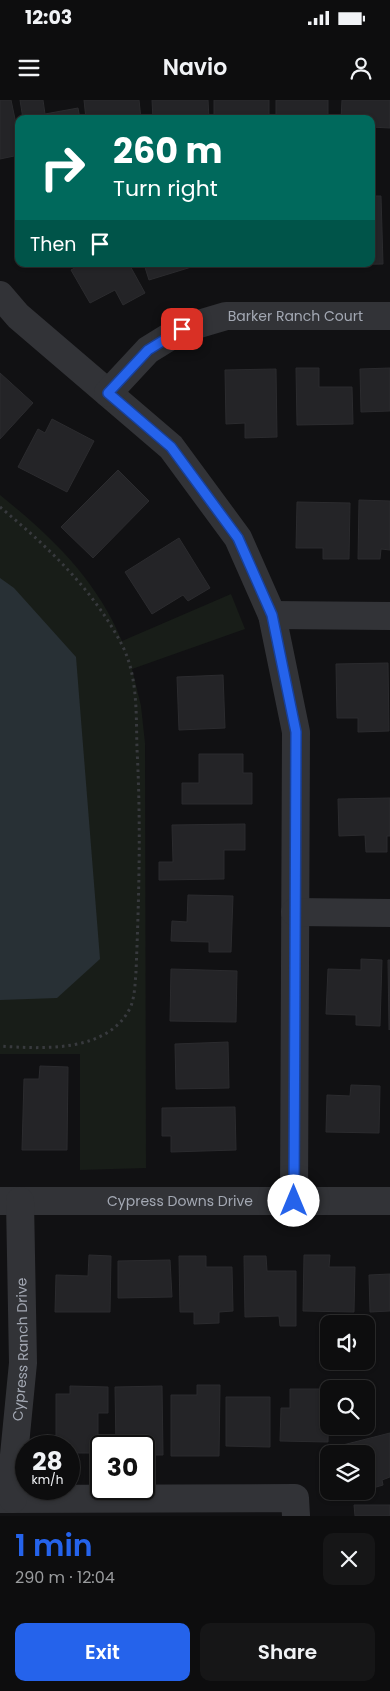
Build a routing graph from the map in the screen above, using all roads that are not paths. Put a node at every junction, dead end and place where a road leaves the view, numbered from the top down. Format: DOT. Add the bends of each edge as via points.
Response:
graph roads {
  1 [pos="0,295"];
  2 [pos="390,316"];
  3 [pos="108,393"];
  4 [pos="272,615"];
  5 [pos="390,616"];
  6 [pos="295,912"];
  7 [pos="390,913"];
  8 [pos="10,1201"];
  9 [pos="294,1201"];
  10 [pos="390,1201"];
  11 [pos="7,1499"];
  12 [pos="296,1507"];
  1 -- 3 [label="street" via="18,316"];
  2 -- 3 [label="street, Barker Ranch Court" via="226,316 182,329 148,350"];
  3 -- 4 [label="street" via="171,447 238,538"];
  4 -- 5 [label="street"];
  4 -- 6 [label="street" via="296,732"];
  6 -- 7 [label="street"];
  6 -- 9 [label="street"];
  8 -- 9 [label="street, Cypress Downs Drive"];
  8 -- 11 [label="street, Cypress Ranch Drive" via="23,1363"];
  9 -- 10 [label="street, Cypress Downs Drive"];
  11 -- 12 [label="street"];
}
